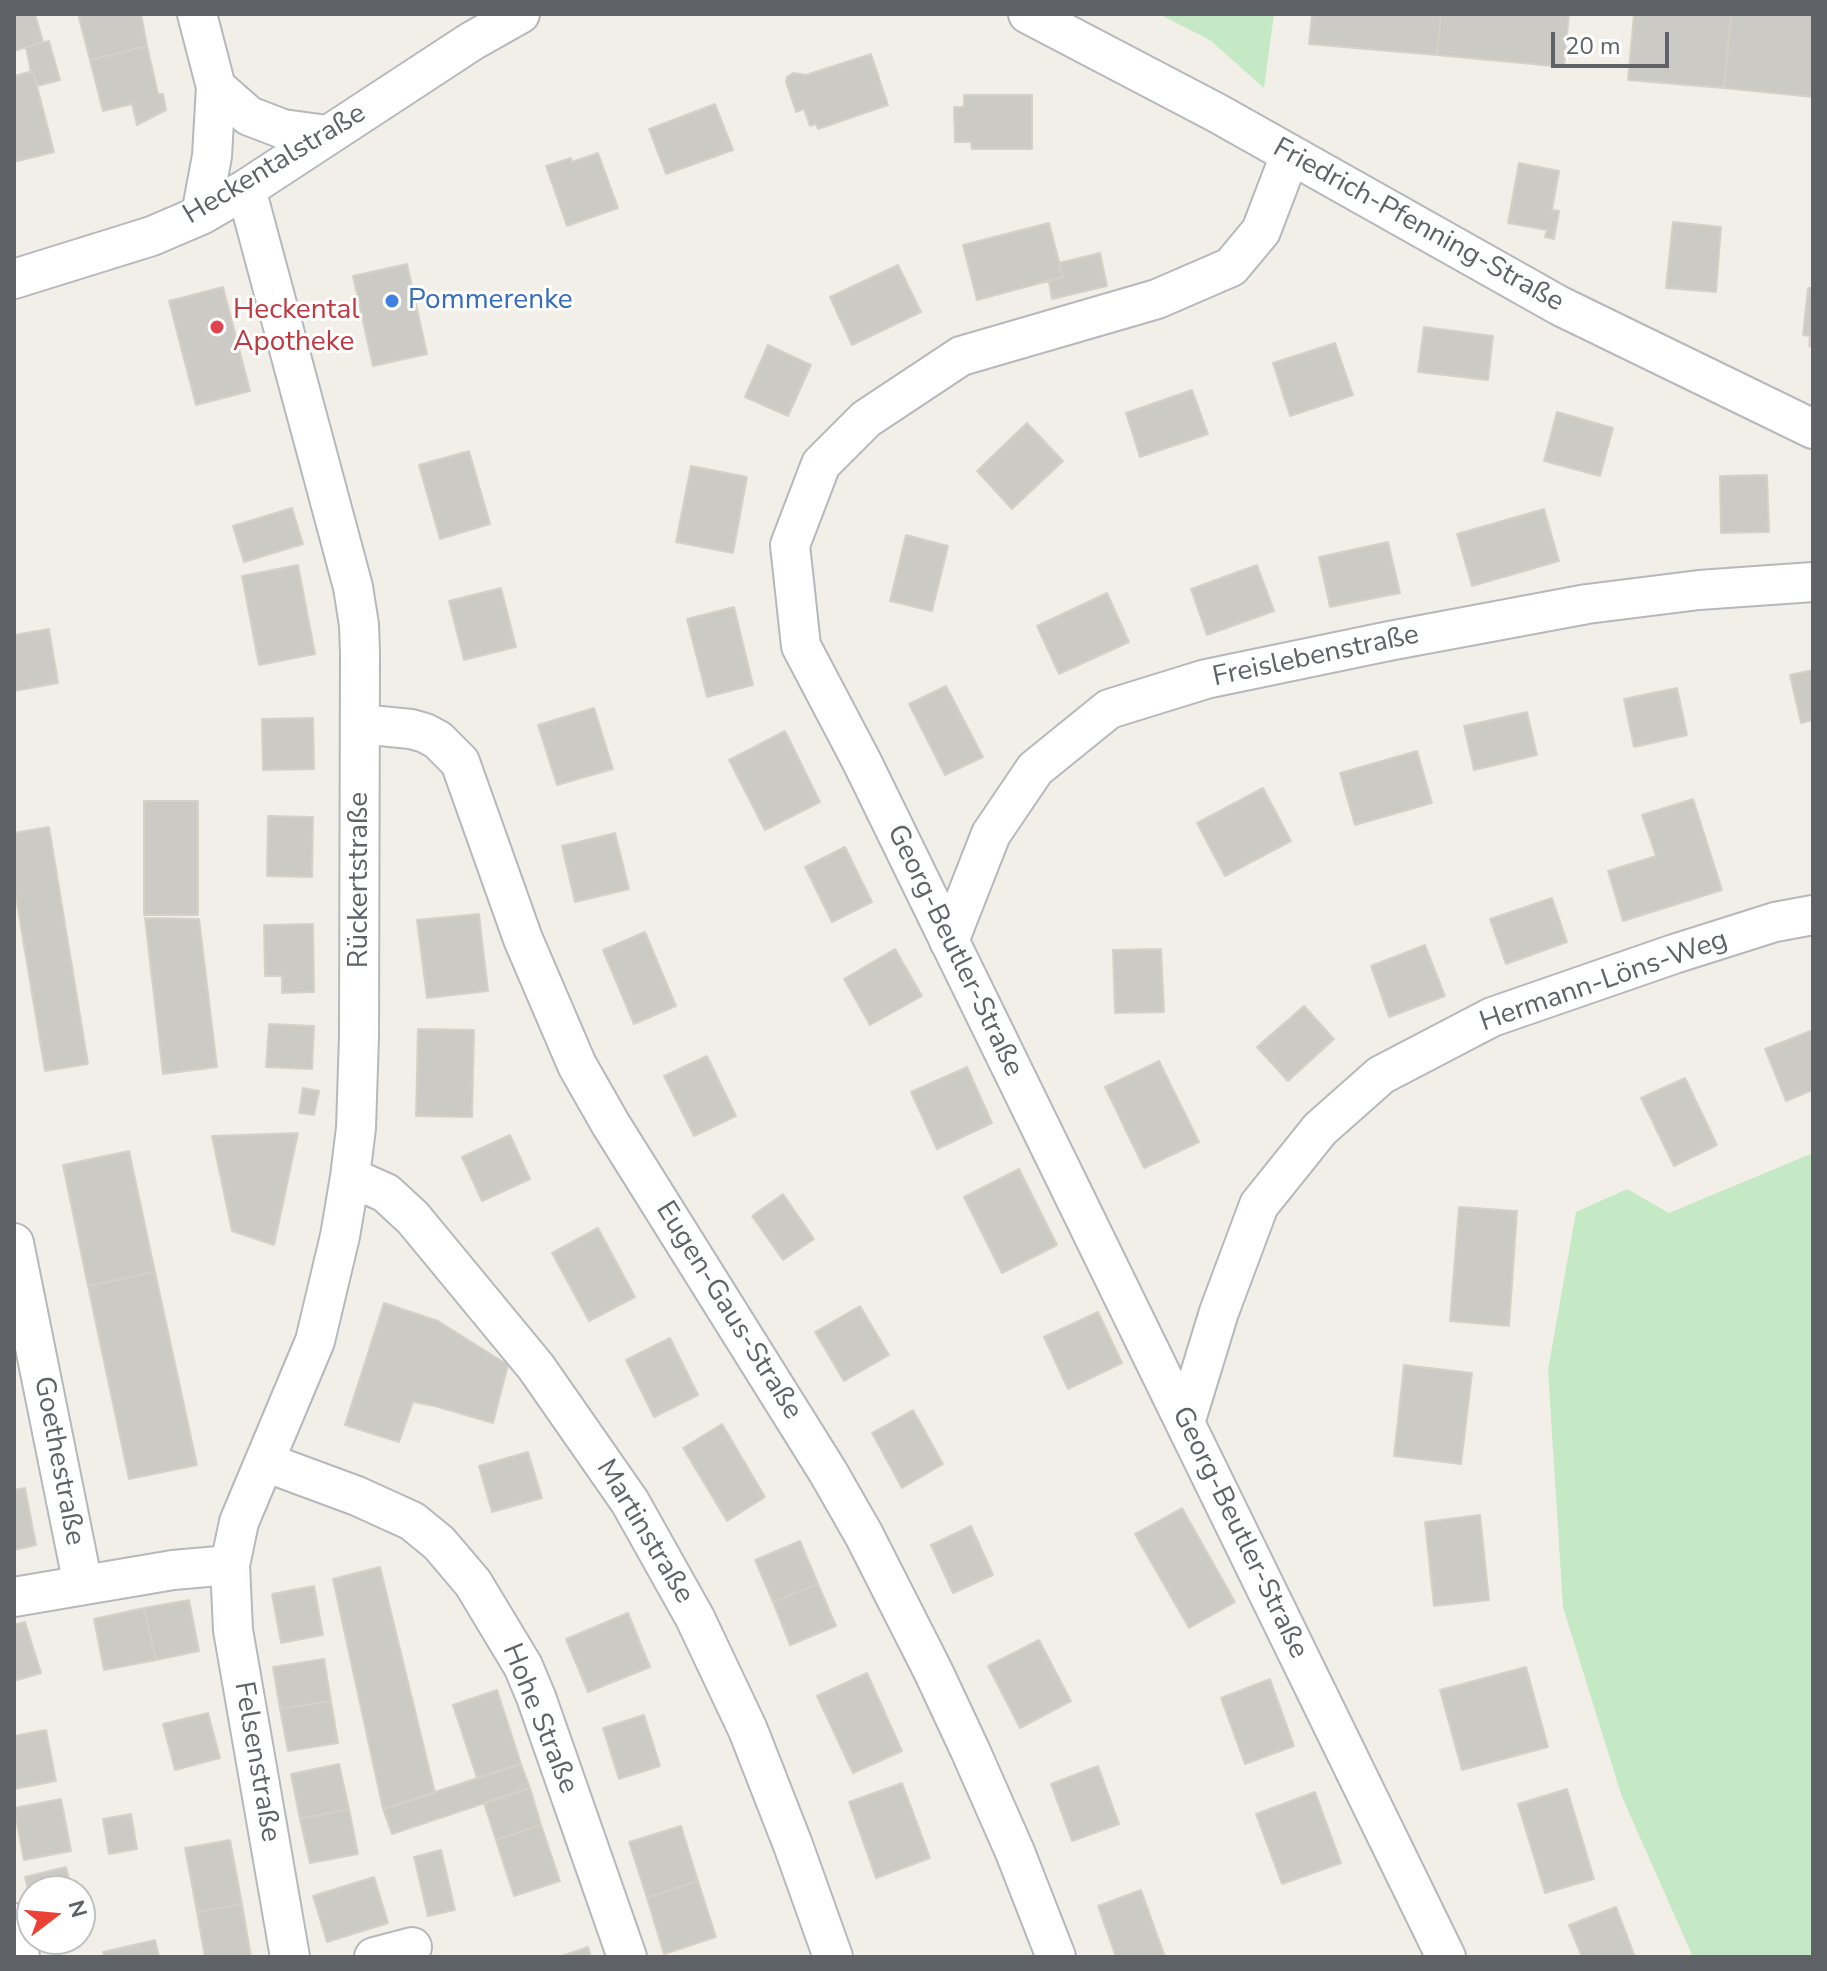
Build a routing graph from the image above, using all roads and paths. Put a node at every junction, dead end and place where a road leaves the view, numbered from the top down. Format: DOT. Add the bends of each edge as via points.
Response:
graph roads {
  1 [pos="197,14"];
  2 [pos="520,14"];
  3 [pos="1028,14"];
  4 [pos="465,27"];
  5 [pos="216,87"];
  6 [pos="327,135"];
  7 [pos="1290,155"];
  8 [pos="246,189"];
  9 [pos="201,215"];
  10 [pos="14,279"];
  11 [pos="1813,429"];
  12 [pos="1813,582"];
  13 [pos="360,724"];
  14 [pos="1813,915"];
  15 [pos="949,941"];
  16 [pos="350,1177"];
  17 [pos="14,1243"];
  18 [pos="1185,1423"];
  19 [pos="265,1462"];
  20 [pos="230,1565"];
  21 [pos="83,1585"];
  22 [pos="14,1597"];
  23 [pos="14,1923"];
  24 [pos="412,1947"];
  25 [pos="20,1957"];
  26 [pos="290,1957"];
  27 [pos="374,1957"];
  28 [pos="627,1957"];
  29 [pos="833,1957"];
  30 [pos="1056,1957"];
  31 [pos="1446,1957"];
  1 -- 5 [label="street"];
  2 -- 4 [label="street, Heckentalstraße"];
  3 -- 7 [label="street, Friedrich-Pfenning-Straße"];
  4 -- 6 [label="street, Heckentalstraße"];
  5 -- 6 [label="street" via="249,116 283,129"];
  5 -- 9 [label="street" via="212,156"];
  6 -- 8 [label="street, Heckentalstraße"];
  7 -- 11 [label="street, Friedrich-Pfenning-Straße" via="1560,306"];
  7 -- 15 [label="street, Georg-Beutler-Straße" via="1261,231 1231,267 1157,299 961,356 866,419 821,464 790,545 801,646"];
  8 -- 9 [label="street, Heckentalstraße"];
  8 -- 13 [label="street, Rückertstraße" via="357,606"];
  9 -- 10 [label="street, Heckentalstraße" via="152,236"];
  12 -- 15 [label="street, Freislebenstraße" via="1587,604 1206,679 1109,709 1035,769 991,834"];
  13 -- 16 [label="street, Rückertstraße" via="359,1036"];
  13 -- 30 [label="street, Eugen-Gaus-Straße" via="425,733 460,762 523,939 577,1065 864,1535 970,1750"];
  14 -- 18 [label="street, Hermann-Löns-Weg" via="1775,922 1492,1017 1381,1075 1320,1129 1259,1205"];
  15 -- 18 [label="street, Georg-Beutler-Straße"];
  16 -- 19 [label="street, Rückertstraße" via="315,1341"];
  16 -- 29 [label="street, Martinstraße" via="386,1193 413,1218 536,1367 630,1502 683,1595 748,1730"];
  17 -- 21 [label="street, Goethestraße"];
  18 -- 31 [label="street, Georg-Beutler-Straße"];
  19 -- 20 [label="street, Rückertstraße" via="239,1522"];
  19 -- 28 [label="street, Hohe Straße" via="412,1521 473,1583 536,1697"];
  20 -- 21 [label="street"];
  20 -- 26 [label="street, Felsenstraße" via="233,1630"];
  21 -- 22 [label="street"];
  23 -- 25 [label="street"];
  24 -- 27 [label="street"];
}
